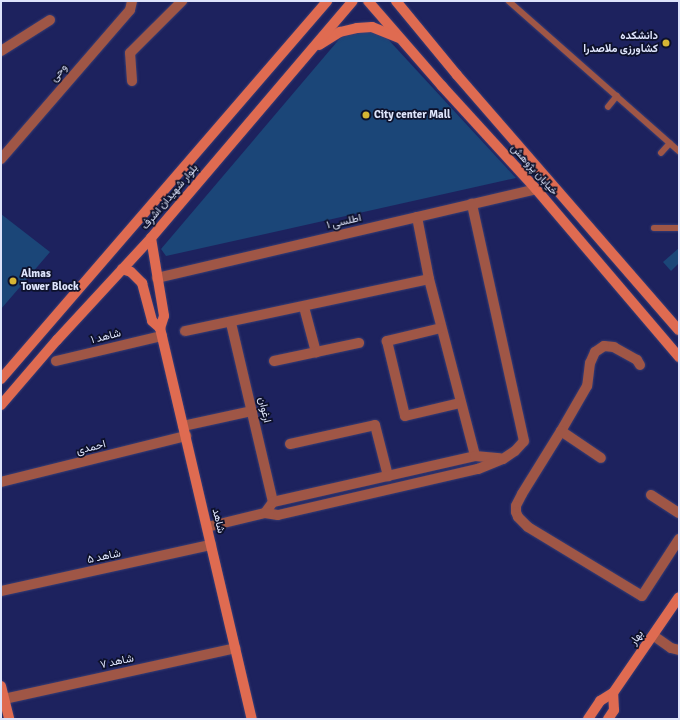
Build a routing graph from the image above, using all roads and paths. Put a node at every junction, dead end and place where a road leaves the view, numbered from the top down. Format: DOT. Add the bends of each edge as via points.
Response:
graph roads {
  1 [pos="132,1"];
  2 [pos="182,1"];
  3 [pos="327,1"];
  4 [pos="353,1"];
  5 [pos="368,1"];
  6 [pos="396,1"];
  7 [pos="509,1"];
  8 [pos="403,6"];
  9 [pos="50,20"];
  10 [pos="401,38"];
  11 [pos="310,50"];
  12 [pos="1,51"];
  13 [pos="132,81"];
  14 [pos="617,96"];
  15 [pos="608,107"];
  16 [pos="670,143"];
  17 [pos="679,151"];
  18 [pos="661,153"];
  19 [pos="1,159"];
  20 [pos="536,189"];
  21 [pos="472,204"];
  22 [pos="417,217"];
  23 [pos="654,228"];
  24 [pos="679,228"];
  25 [pos="151,238"];
  26 [pos="122,269"];
  27 [pos="157,278"];
  28 [pos="429,279"];
  29 [pos="304,306"];
  30 [pos="231,323"];
  31 [pos="441,328"];
  32 [pos="43,330"];
  33 [pos="679,330"];
  34 [pos="185,331"];
  35 [pos="161,332"];
  36 [pos="57,340"];
  37 [pos="359,343"];
  38 [pos="316,352"];
  39 [pos="679,357"];
  40 [pos="56,361"];
  41 [pos="274,361"];
  42 [pos="640,364"];
  43 [pos="1,379"];
  44 [pos="460,403"];
  45 [pos="1,405"];
  46 [pos="252,411"];
  47 [pos="184,431"];
  48 [pos="561,431"];
  49 [pos="290,444"];
  50 [pos="475,456"];
  51 [pos="601,458"];
  52 [pos="503,459"];
  53 [pos="388,476"];
  54 [pos="1,482"];
  55 [pos="651,495"];
  56 [pos="273,502"];
  57 [pos="265,513"];
  58 [pos="679,513"];
  59 [pos="207,527"];
  60 [pos="679,539"];
  61 [pos="211,546"];
  62 [pos="1,591"];
  63 [pos="679,597"];
  64 [pos="654,636"];
  65 [pos="235,648"];
  66 [pos="679,651"];
  67 [pos="1,687"];
  68 [pos="613,693"];
  69 [pos="4,700"];
  70 [pos="9,719"];
  71 [pos="252,719"];
  72 [pos="588,719"];
  73 [pos="608,719"];
  1 -- 19 [label="street, وحی" via="130,10"];
  2 -- 13 [label="street" via="130,52"];
  3 -- 32 [label="main road, بلوار شهیدان اشرف"];
  4 -- 11 [label="main road, بلوار شهیدان اشرف"];
  5 -- 10 [label="main road, خیابان پژوهش"];
  6 -- 8 [label="main road, خیابان پژوهش"];
  7 -- 14 [label="lane"];
  8 -- 33 [label="main road, خیابان پژوهش" via="457,75"];
  9 -- 12 [label="street"];
  10 -- 11 [label="main road" via="372,27 357,28 340,32"];
  10 -- 20 [label="main road, خیابان پژوهش"];
  11 -- 25 [label="main road, بلوار شهیدان اشرف"];
  14 -- 15 [label="lane"];
  14 -- 16 [label="lane"];
  16 -- 17 [label="lane"];
  16 -- 18 [label="lane"];
  20 -- 21 [label="street, اطلسی ۱"];
  20 -- 39 [label="main road, خیابان پژوهش"];
  21 -- 22 [label="street, اطلسی ۱"];
  21 -- 52 [label="street" via="524,441"];
  22 -- 27 [label="street, اطلسی ۱"];
  22 -- 28 [label="street"];
  23 -- 24 [label="lane"];
  25 -- 26 [label="main road, بلوار شهیدان اشرف"];
  25 -- 27 [label="main road, شاهد"];
  26 -- 35 [label="main road, شاهد" via="131,272 142,284 152,321"];
  26 -- 36 [label="main road, بلوار شهیدان اشرف"];
  27 -- 35 [label="main road, شاهد" via="164,316"];
  28 -- 29 [label="street"];
  28 -- 31 [label="street"];
  29 -- 30 [label="street"];
  29 -- 38 [label="street"];
  30 -- 34 [label="street"];
  30 -- 46 [label="street, ارغوان"];
  31 -- 44 [label="street"];
  31 -- 44 [label="street" via="387,341 405,416"];
  32 -- 36 [label="main road" via="53,330 57,334"];
  32 -- 43 [label="main road, بلوار شهیدان اشرف"];
  35 -- 40 [label="street, شاهد ۱"];
  35 -- 47 [label="main road, شاهد"];
  36 -- 45 [label="main road, بلوار شهیدان اشرف"];
  37 -- 38 [label="street"];
  38 -- 41 [label="street"];
  42 -- 48 [label="street" via="614,347 604,346 595,352 590,363 587,386"];
  44 -- 50 [label="street"];
  46 -- 47 [label="street, احمدی"];
  46 -- 56 [label="street, ارغوان"];
  47 -- 54 [label="street, احمدی"];
  47 -- 59 [label="main road, شاهد"];
  48 -- 51 [label="street"];
  48 -- 60 [label="street" via="516,506 518,517 523,523 642,596"];
  49 -- 53 [label="street" via="374,424"];
  50 -- 52 [label="street"];
  50 -- 53 [label="street"];
  52 -- 57 [label="street" via="478,469 278,515"];
  53 -- 56 [label="street"];
  55 -- 58 [label="street"];
  56 -- 57 [label="street"];
  57 -- 59 [label="street"];
  59 -- 61 [label="main road, شاهد"];
  61 -- 62 [label="street, شاهد ۵"];
  61 -- 65 [label="main road, شاهد"];
  63 -- 64 [label="main road, بهار"];
  64 -- 66 [label="street"];
  64 -- 68 [label="main road, بهار"];
  65 -- 69 [label="street, شاهد ۷"];
  65 -- 71 [label="main road, شاهد"];
  67 -- 69 [label="main road"];
  68 -- 72 [label="main road, بهار" via="600,700"];
  68 -- 73 [label="main road" via="614,710"];
  69 -- 70 [label="main road"];
}
